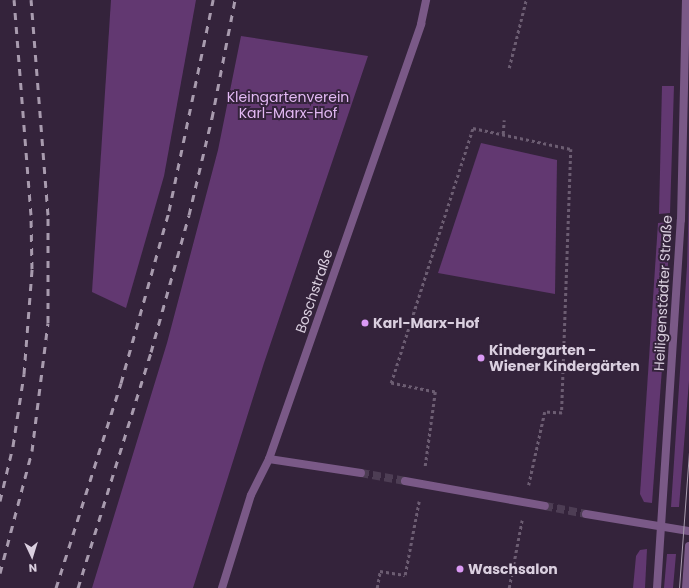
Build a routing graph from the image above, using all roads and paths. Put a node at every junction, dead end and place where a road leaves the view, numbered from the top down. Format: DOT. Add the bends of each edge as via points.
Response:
graph roads {
  1 [pos="426,0"];
  2 [pos="526,0"];
  3 [pos="686,0"];
  4 [pos="509,68"];
  5 [pos="504,120"];
  6 [pos="503,134"];
  7 [pos="426,458"];
  8 [pos="269,459"];
  9 [pos="361,473"];
  10 [pos="405,481"];
  11 [pos="525,502"];
  12 [pos="545,506"];
  13 [pos="418,507"];
  14 [pos="586,514"];
  15 [pos="662,527"];
  16 [pos="689,530"];
  17 [pos="689,546"];
  18 [pos="222,588"];
  19 [pos="377,588"];
  20 [pos="509,588"];
  21 [pos="657,588"];
  22 [pos="686,588"];
  1 -- 8 [label="street, Boschstraße" via="421,24"];
  2 -- 4 [label="path"];
  3 -- 15 [label="street, Heiligenstädter Straße" via="681,220"];
  5 -- 6 [label="path"];
  6 -- 7 [label="path" via="473,128 391,382 435,392"];
  6 -- 11 [label="path" via="571,149 562,413 544,412"];
  8 -- 9 [label="street"];
  8 -- 18 [label="street, Boschstraße" via="251,495"];
  10 -- 11 [label="street"];
  11 -- 12 [label="street"];
  11 -- 20 [label="path"];
  13 -- 19 [label="path" via="405,575 380,571"];
  14 -- 15 [label="street"];
  15 -- 16 [label="street"];
  15 -- 21 [label="street, Heiligenstädter Straße"];
  17 -- 22 [label="street"];
}
